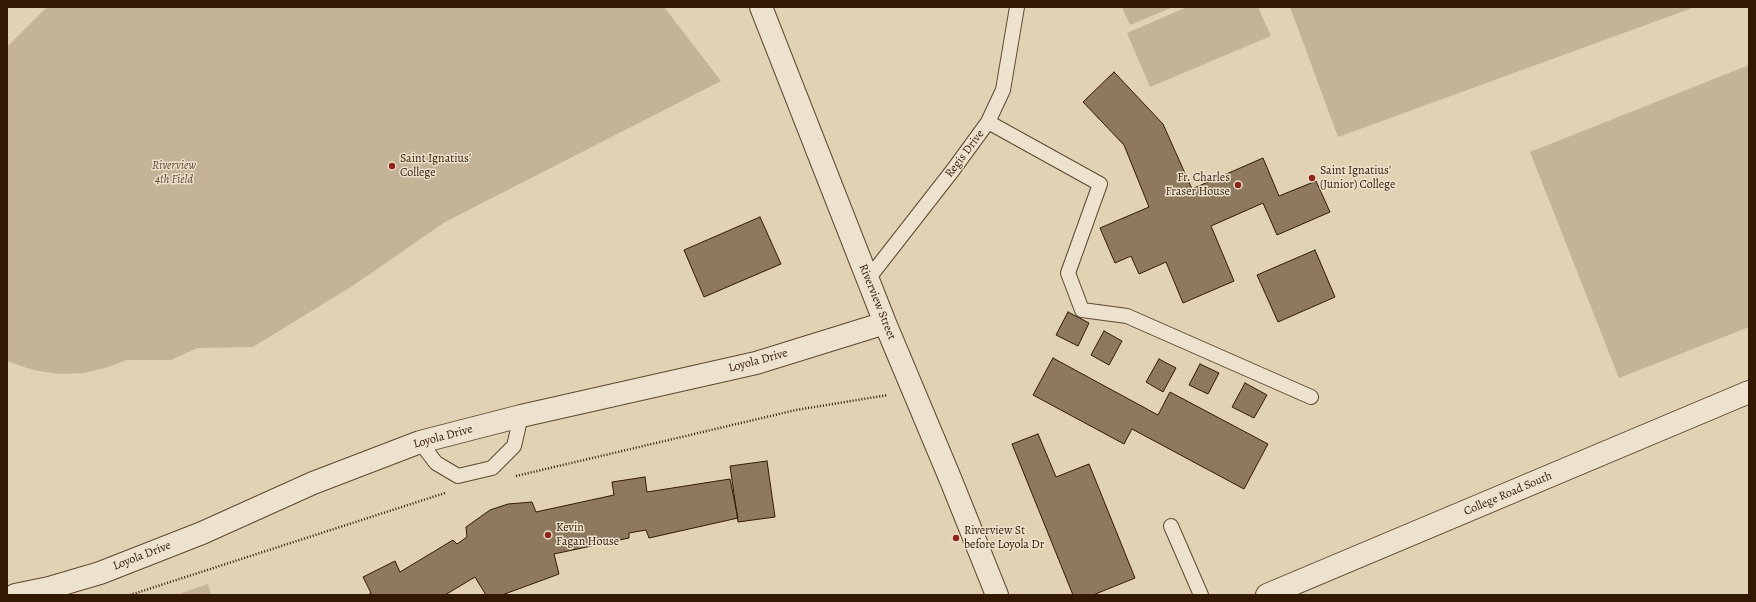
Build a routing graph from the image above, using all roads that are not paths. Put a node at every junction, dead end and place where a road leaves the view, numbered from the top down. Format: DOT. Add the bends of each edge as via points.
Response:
graph roads {
  1 [pos="761,7"];
  2 [pos="1017,7"];
  3 [pos="988,122"];
  4 [pos="868,279"];
  5 [pos="885,323"];
  6 [pos="1749,392"];
  7 [pos="1311,397"];
  8 [pos="521,416"];
  9 [pos="420,442"];
  10 [pos="1171,526"];
  11 [pos="15,595"];
  12 [pos="996,595"];
  13 [pos="1201,595"];
  14 [pos="1267,595"];
  1 -- 4 [label="street, Riverview Street"];
  2 -- 3 [label="lane, Regis Drive" via="1003,90"];
  3 -- 4 [label="lane, Regis Drive"];
  3 -- 7 [label="lane" via="1100,184 1068,273 1082,310 1127,316"];
  4 -- 5 [label="street, Riverview Street"];
  5 -- 8 [label="street, Loyola Drive" via="756,363"];
  5 -- 12 [label="street, Riverview Street"];
  6 -- 14 [label="street, College Road South"];
  8 -- 9 [label="street, Loyola Drive"];
  8 -- 9 [label="lane" via="514,446 492,468 458,476 436,463"];
  9 -- 11 [label="street, Loyola Drive" via="313,483 202,533 100,573"];
  10 -- 13 [label="lane"];
}
